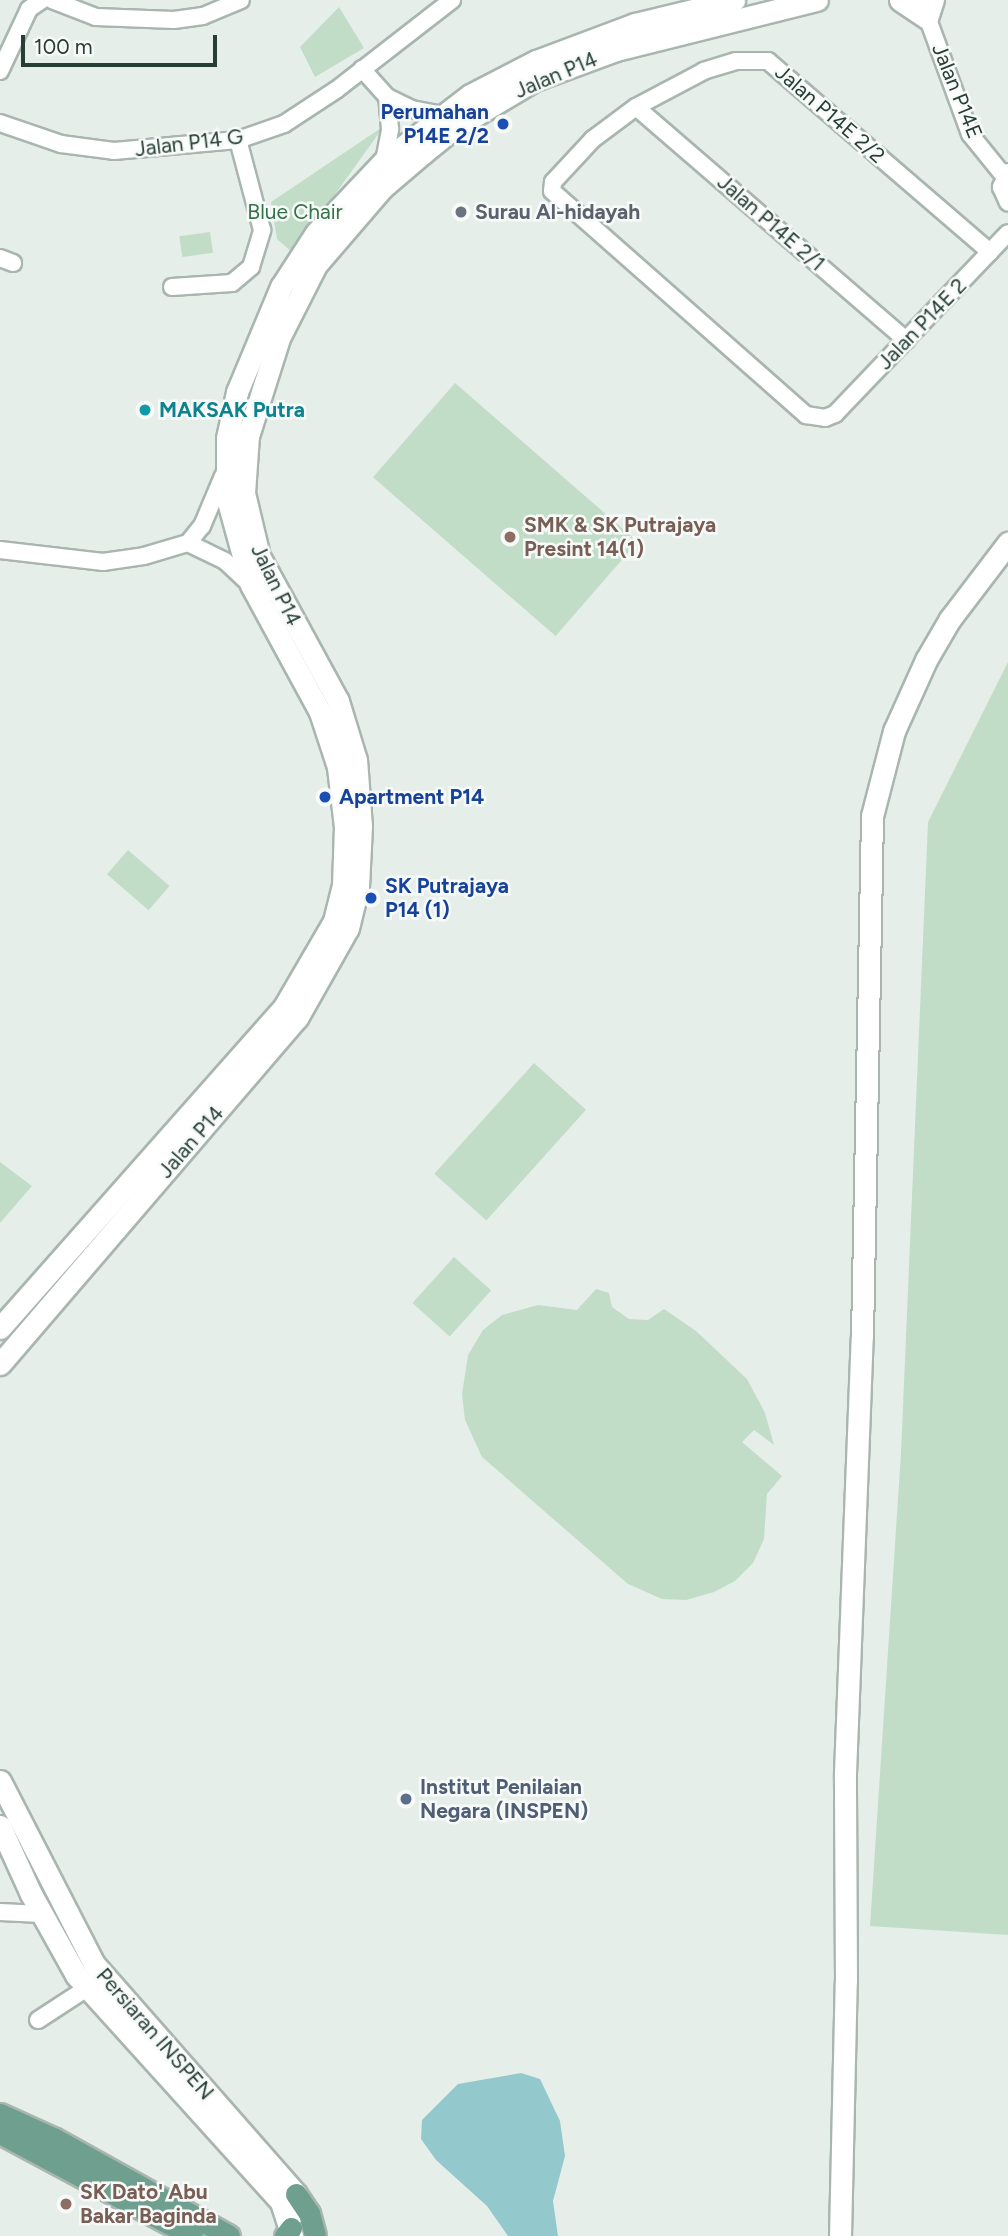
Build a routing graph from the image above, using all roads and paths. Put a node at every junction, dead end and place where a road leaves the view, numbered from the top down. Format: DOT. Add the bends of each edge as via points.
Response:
graph roads {
  1 [pos="42,0"];
  2 [pos="52,0"];
  3 [pos="242,0"];
  4 [pos="452,0"];
  5 [pos="817,0"];
  6 [pos="900,0"];
  7 [pos="725,1"];
  8 [pos="769,6"];
  9 [pos="927,6"];
  10 [pos="362,69"];
  11 [pos="0,71"];
  12 [pos="387,97"];
  13 [pos="636,107"];
  14 [pos="444,115"];
  15 [pos="0,123"];
  16 [pos="238,140"];
  17 [pos="384,161"];
  18 [pos="1006,174"];
  19 [pos="1008,203"];
  20 [pos="1008,233"];
  21 [pos="990,252"];
  22 [pos="172,287"];
  23 [pos="906,340"];
  24 [pos="835,414"];
  25 [pos="225,471"];
  26 [pos="188,543"];
  27 [pos="1008,543"];
  28 [pos="0,550"];
  29 [pos="251,584"];
  30 [pos="0,1328"];
  31 [pos="0,1364"];
  32 [pos="0,1781"];
  33 [pos="0,1826"];
  34 [pos="0,1912"];
  35 [pos="41,1914"];
  36 [pos="87,1988"];
  37 [pos="38,2020"];
  38 [pos="0,2114"];
  39 [pos="0,2133"];
  40 [pos="296,2194"];
  41 [pos="294,2234"];
  42 [pos="192,2236"];
  43 [pos="229,2236"];
  44 [pos="315,2236"];
  45 [pos="840,2236"];
  1 -- 11 [label="street" via="29,9"];
  2 -- 3 [label="street" via="96,17 174,20 202,16"];
  4 -- 10 [label="street, Jalan P14 G"];
  5 -- 8 [label="main road, Jalan P14"];
  6 -- 9 [label="main road"];
  7 -- 14 [label="main road, Jalan P14" via="635,24 536,61 470,95"];
  8 -- 31 [label="main road, Jalan P14" via="616,50 535,80 451,130 423,153 382,188 316,265 279,338 247,436 244,493 259,556 338,701 356,760 361,826 358,887 348,928 323,981 297,1018"];
  9 -- 18 [label="street, Jalan P14E" via="970,134"];
  10 -- 12 [label="street"];
  10 -- 16 [label="street, Jalan P14 G" via="284,124"];
  12 -- 14 [label="street" via="412,109"];
  12 -- 17 [label="street" via="390,129"];
  13 -- 21 [label="street, Jalan P14E 2/2" via="704,71 736,61 768,61"];
  13 -- 23 [label="street, Jalan P14E 2/1"];
  13 -- 24 [label="street, Jalan P14E 2/2" via="577,155 553,181 552,191 806,415 825,418"];
  14 -- 17 [label="main road, Jalan P14"];
  15 -- 16 [label="street, Jalan P14 G" via="61,144 114,150"];
  16 -- 22 [label="street" via="262,230 251,267 232,283"];
  17 -- 25 [label="main road, Jalan P14" via="316,233 281,287 237,392"];
  18 -- 19 [label="street" via="1002,194"];
  20 -- 21 [label="street, Jalan P14E 2"];
  21 -- 23 [label="street, Jalan P14E 2"];
  23 -- 24 [label="street, Jalan P14E 2"];
  25 -- 26 [label="street" via="202,526"];
  25 -- 29 [label="main road, Jalan P14" via="232,526"];
  26 -- 28 [label="street" via="103,562"];
  26 -- 29 [label="street" via="225,561"];
  27 -- 45 [label="main road" via="950,619 926,660 894,731 872,816 862,1337 845,1773"];
  29 -- 30 [label="main road, Jalan P14" via="320,712 338,767 345,827 343,886 334,921 284,1007"];
  32 -- 40 [label="main road, Persiaran INSPEN" via="94,1964"];
  33 -- 35 [label="main road, Persiaran INSPEN"];
  34 -- 35 [label="street"];
  35 -- 36 [label="main road, Persiaran INSPEN"];
  36 -- 37 [label="street"];
  36 -- 41 [label="main road, Persiaran INSPEN" via="281,2202"];
  38 -- 43 [label="main road" via="55,2139"];
  39 -- 42 [label="main road"];
  40 -- 41 [label="main road, Persiaran INSPEN"];
  40 -- 44 [label="main road" via="309,2213"];
}
